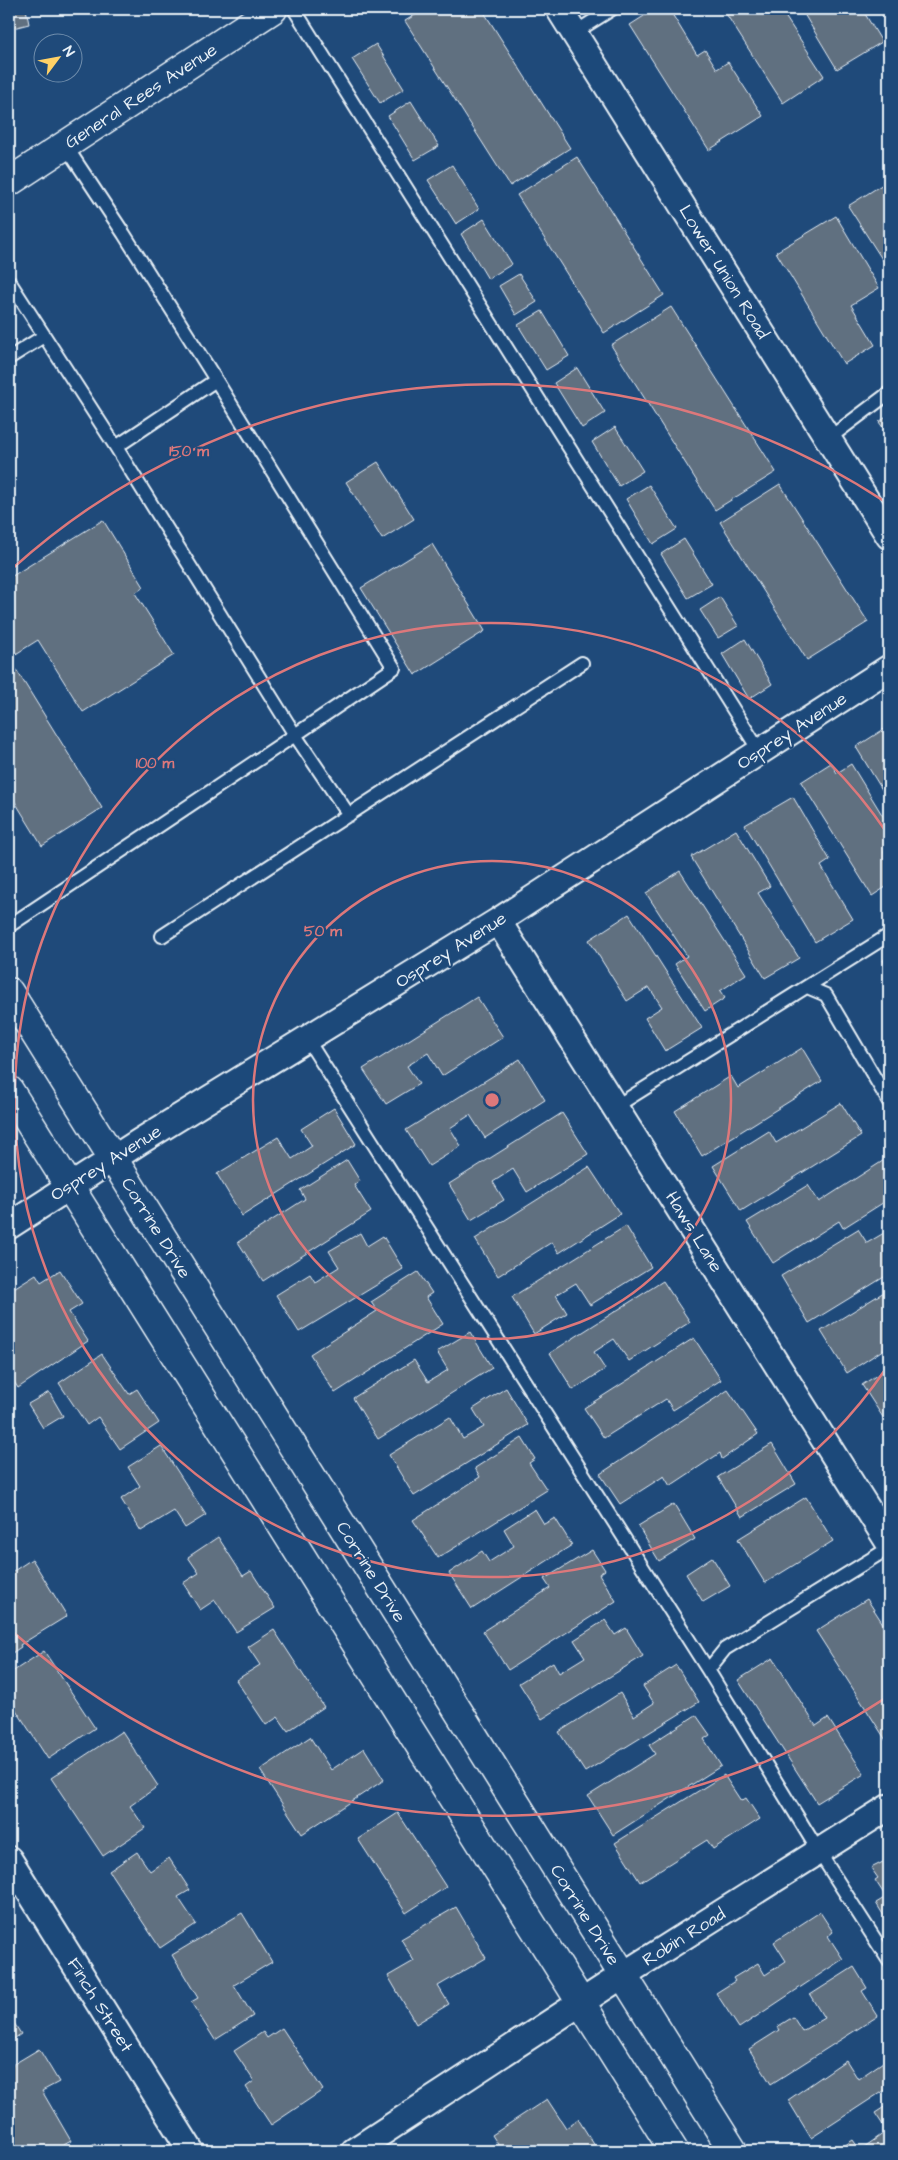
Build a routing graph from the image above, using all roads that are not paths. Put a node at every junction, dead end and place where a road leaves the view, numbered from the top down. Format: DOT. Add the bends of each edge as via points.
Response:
graph roads {
  1 [pos="273,9"];
  2 [pos="294,9"];
  3 [pos="559,9"];
  4 [pos="612,9"];
  5 [pos="574,33"];
  6 [pos="65,146"];
  7 [pos="9,182"];
  8 [pos="9,281"];
  9 [pos="44,336"];
  10 [pos="9,358"];
  11 [pos="216,380"];
  12 [pos="889,393"];
  13 [pos="828,439"];
  14 [pos="116,447"];
  15 [pos="889,536"];
  16 [pos="582,663"];
  17 [pos="889,668"];
  18 [pos="295,735"];
  19 [pos="760,752"];
  20 [pos="349,814"];
  21 [pos="498,921"];
  22 [pos="9,926"];
  23 [pos="889,935"];
  24 [pos="162,936"];
  25 [pos="807,987"];
  26 [pos="9,992"];
  27 [pos="307,1039"];
  28 [pos="9,1090"];
  29 [pos="889,1102"];
  30 [pos="616,1107"];
  31 [pos="112,1158"];
  32 [pos="69,1187"];
  33 [pos="9,1226"];
  34 [pos="889,1543"];
  35 [pos="889,1548"];
  36 [pos="708,1670"];
  37 [pos="889,1807"];
  38 [pos="819,1852"];
  39 [pos="9,1859"];
  40 [pos="889,1960"];
  41 [pos="623,1975"];
  42 [pos="580,2003"];
  43 [pos="191,2151"];
  44 [pos="354,2151"];
  45 [pos="674,2151"];
  46 [pos="733,2151"];
  1 -- 6 [label="street, General Rees Avenue"];
  2 -- 19 [label="lane"];
  3 -- 5 [label="street, Lower Union Road"];
  4 -- 5 [label="lane"];
  5 -- 13 [label="street, Lower Union Road"];
  6 -- 7 [label="street, General Rees Avenue"];
  6 -- 11 [label="lane"];
  8 -- 9 [label="lane"];
  9 -- 10 [label="lane"];
  9 -- 14 [label="lane"];
  11 -- 14 [label="lane"];
  11 -- 18 [label="lane" via="394,668"];
  12 -- 13 [label="lane"];
  13 -- 15 [label="street, Lower Union Road"];
  14 -- 18 [label="lane"];
  16 -- 20 [label="lane"];
  17 -- 19 [label="street, Osprey Avenue"];
  18 -- 20 [label="lane"];
  18 -- 22 [label="lane"];
  19 -- 21 [label="street, Osprey Avenue"];
  20 -- 24 [label="lane"];
  21 -- 27 [label="street, Osprey Avenue"];
  21 -- 30 [label="street, Haws Lane"];
  23 -- 25 [label="lane"];
  25 -- 29 [label="lane" via="826,995"];
  25 -- 30 [label="lane"];
  26 -- 31 [label="street, Corrine Drive"];
  27 -- 31 [label="street, Osprey Avenue"];
  27 -- 36 [label="lane"];
  28 -- 32 [label="street"];
  30 -- 34 [label="street, Haws Lane"];
  31 -- 32 [label="street, Osprey Avenue"];
  31 -- 41 [label="street, Corrine Drive"];
  32 -- 33 [label="street, Osprey Avenue"];
  32 -- 42 [label="street"];
  35 -- 36 [label="lane" via="725,1649"];
  36 -- 38 [label="lane"];
  37 -- 38 [label="street, Robin Road"];
  38 -- 40 [label="lane"];
  38 -- 41 [label="street, Robin Road"];
  39 -- 43 [label="street, Finch Street"];
  41 -- 42 [label="street, Robin Road"];
  41 -- 46 [label="street, Corrine Drive"];
  42 -- 44 [label="street, Robin Road"];
  42 -- 45 [label="street"];
}
